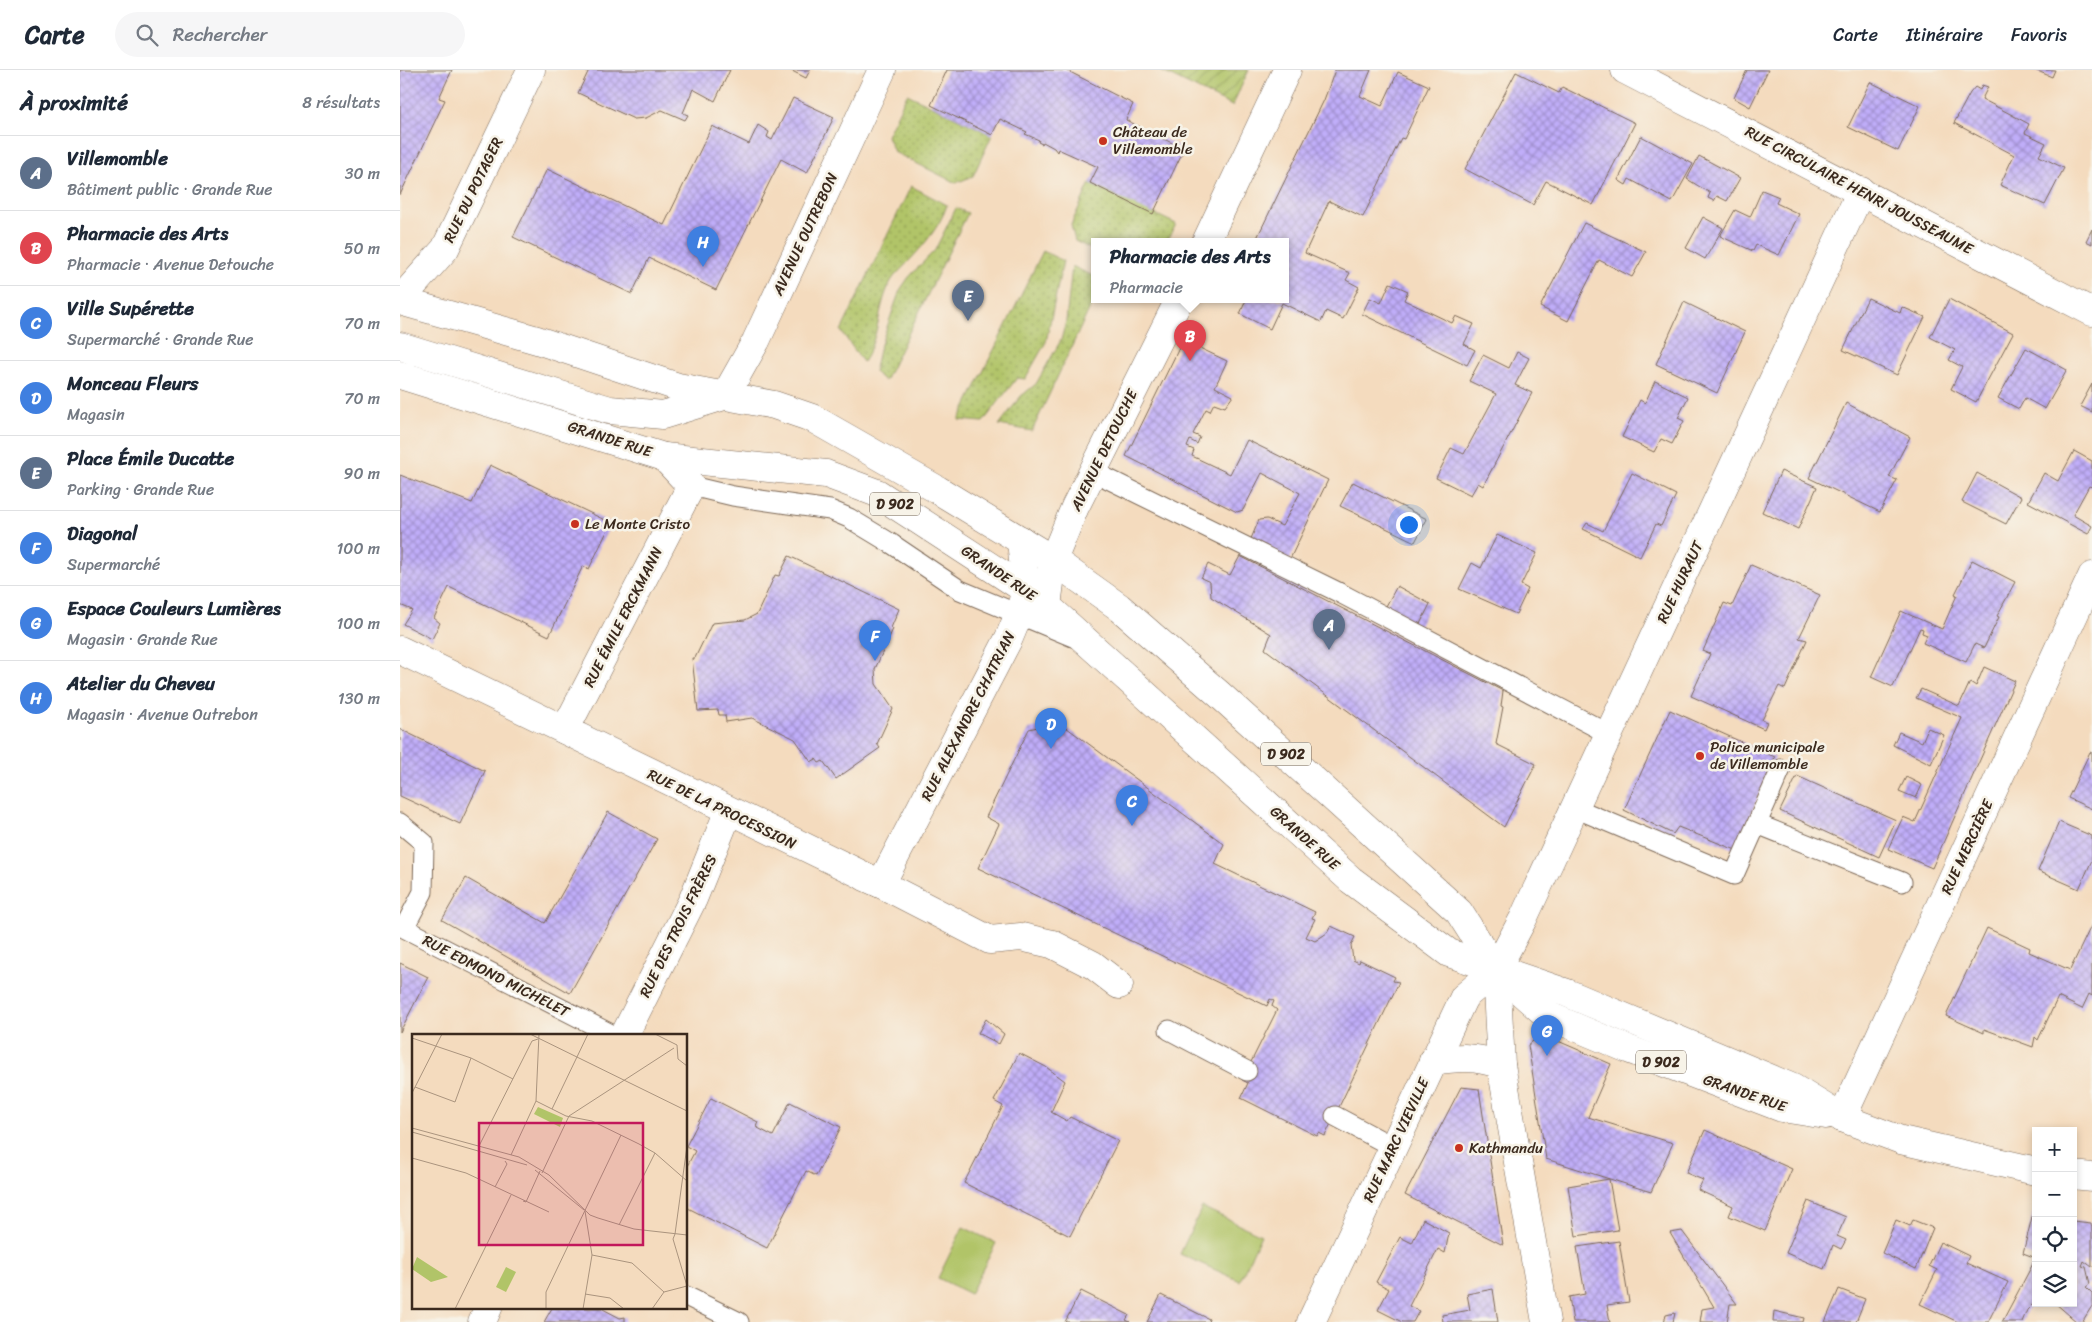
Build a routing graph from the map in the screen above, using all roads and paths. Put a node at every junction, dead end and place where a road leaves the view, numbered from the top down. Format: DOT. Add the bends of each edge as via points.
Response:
graph roads {
  1 [pos="531,70"];
  2 [pos="882,70"];
  3 [pos="1287,70"];
  4 [pos="1625,70"];
  5 [pos="1860,192"];
  6 [pos="1208,238"];
  7 [pos="400,300"];
  8 [pos="1178,303"];
  9 [pos="2092,312"];
  10 [pos="400,346"];
  11 [pos="400,375"];
  12 [pos="725,396"];
  13 [pos="664,457"];
  14 [pos="1094,472"];
  15 [pos="691,486"];
  16 [pos="1021,540"];
  17 [pos="1053,560"];
  18 [pos="2092,576"];
  19 [pos="1031,603"];
  20 [pos="400,650"];
  21 [pos="565,730"];
  22 [pos="1609,734"];
  23 [pos="1781,769"];
  24 [pos="1574,808"];
  25 [pos="727,815"];
  26 [pos="400,823"];
  27 [pos="1757,824"];
  28 [pos="1902,882"];
  29 [pos="881,884"];
  30 [pos="402,928"];
  31 [pos="1496,970"];
  32 [pos="1119,985"];
  33 [pos="1169,1030"];
  34 [pos="611,1034"];
  35 [pos="625,1034"];
  36 [pos="1433,1061"];
  37 [pos="1501,1065"];
  38 [pos="1247,1071"];
  39 [pos="1335,1116"];
  40 [pos="1842,1118"];
  41 [pos="1393,1147"];
  42 [pos="2032,1170"];
  43 [pos="2077,1175"];
  44 [pos="2092,1177"];
  45 [pos="688,1297"];
  46 [pos="487,1310"];
  47 [pos="482,1322"];
  48 [pos="739,1322"];
  49 [pos="1311,1322"];
  50 [pos="1546,1322"];
  1 -- 7 [label="street, RUE DU POTAGER" via="445,249"];
  2 -- 12 [label="street, AVENUE OUTREBON" via="756,342"];
  3 -- 6 [label="street"];
  4 -- 5 [label="street, RUE CIRCULAIRE HENRI JOUSSEAUME"];
  5 -- 9 [label="street, RUE CIRCULAIRE HENRI JOUSSEAUME"];
  5 -- 22 [label="street, RUE HURAUT"];
  7 -- 12 [label="street, GRANDE RUE / D 902" via="537,340 678,387"];
  8 -- 14 [label="street, AVENUE DETOUCHE"];
  10 -- 12 [label="street, GRANDE RUE / D 902" via="610,410 663,415"];
  11 -- 13 [label="street, GRANDE RUE / D 902"];
  12 -- 16 [label="street, GRANDE RUE / D 902" via="774,405 812,418"];
  13 -- 15 [label="street"];
  13 -- 19 [label="street, GRANDE RUE / D 902" via="826,474 878,493"];
  14 -- 17 [label="street, AVENUE DETOUCHE"];
  14 -- 22 [label="lane" via="1340,593"];
  15 -- 19 [label="lane" via="733,496 830,510 892,544 960,590"];
  15 -- 21 [label="street, RUE ÉMILE ERCKMANN"];
  16 -- 17 [label="street, GRANDE RUE / D 902"];
  16 -- 19 [label="street, RUE ALEXANDRE CHATRIAN"];
  17 -- 19 [label="street, AVENUE DETOUCHE"];
  17 -- 31 [label="street, GRANDE RUE / D 902" via="1119,607 1407,863 1458,912"];
  18 -- 40 [label="street, RUE MERCIÈRE"];
  19 -- 29 [label="street, RUE ALEXANDRE CHATRIAN" via="1009,638"];
  19 -- 31 [label="street, GRANDE RUE / D 902" via="1087,643 1351,880 1449,954"];
  20 -- 21 [label="street, RUE DE LA PROCESSION"];
  21 -- 25 [label="street, RUE DE LA PROCESSION"];
  21 -- 29 [label="street, RUE DE LA PROCESSION"];
  22 -- 24 [label="street, RUE HURAUT"];
  23 -- 27 [label="lane"];
  24 -- 27 [label="lane" via="1734,875"];
  24 -- 31 [label="street, RUE HURAUT"];
  25 -- 29 [label="street, RUE DE LA PROCESSION"];
  25 -- 35 [label="street, RUE DES TROIS FRÈRES" via="693,899"];
  26 -- 30 [label="lane, RUE EDMOND MICHELET" via="424,843 423,892"];
  27 -- 28 [label="lane"];
  29 -- 32 [label="street, RUE DE LA PROCESSION" via="990,940 1021,937 1052,944 1093,965"];
  30 -- 34 [label="lane, RUE EDMOND MICHELET"];
  31 -- 36 [label="street, RUE MARC VIEVILLE" via="1464,997"];
  31 -- 37 [label="street"];
  31 -- 40 [label="street, GRANDE RUE / D 902" via="1568,992 1793,1088"];
  33 -- 38 [label="lane"];
  36 -- 37 [label="street" via="1481,1058"];
  36 -- 41 [label="street, RUE MARC VIEVILLE"];
  37 -- 50 [label="street"];
  39 -- 41 [label="lane"];
  40 -- 42 [label="street, GRANDE RUE / D 902" via="1901,1140"];
  41 -- 49 [label="street, RUE MARC VIEVILLE"];
  43 -- 44 [label="street"];
  45 -- 48 [label="lane"];
  46 -- 47 [label="street"];
}
